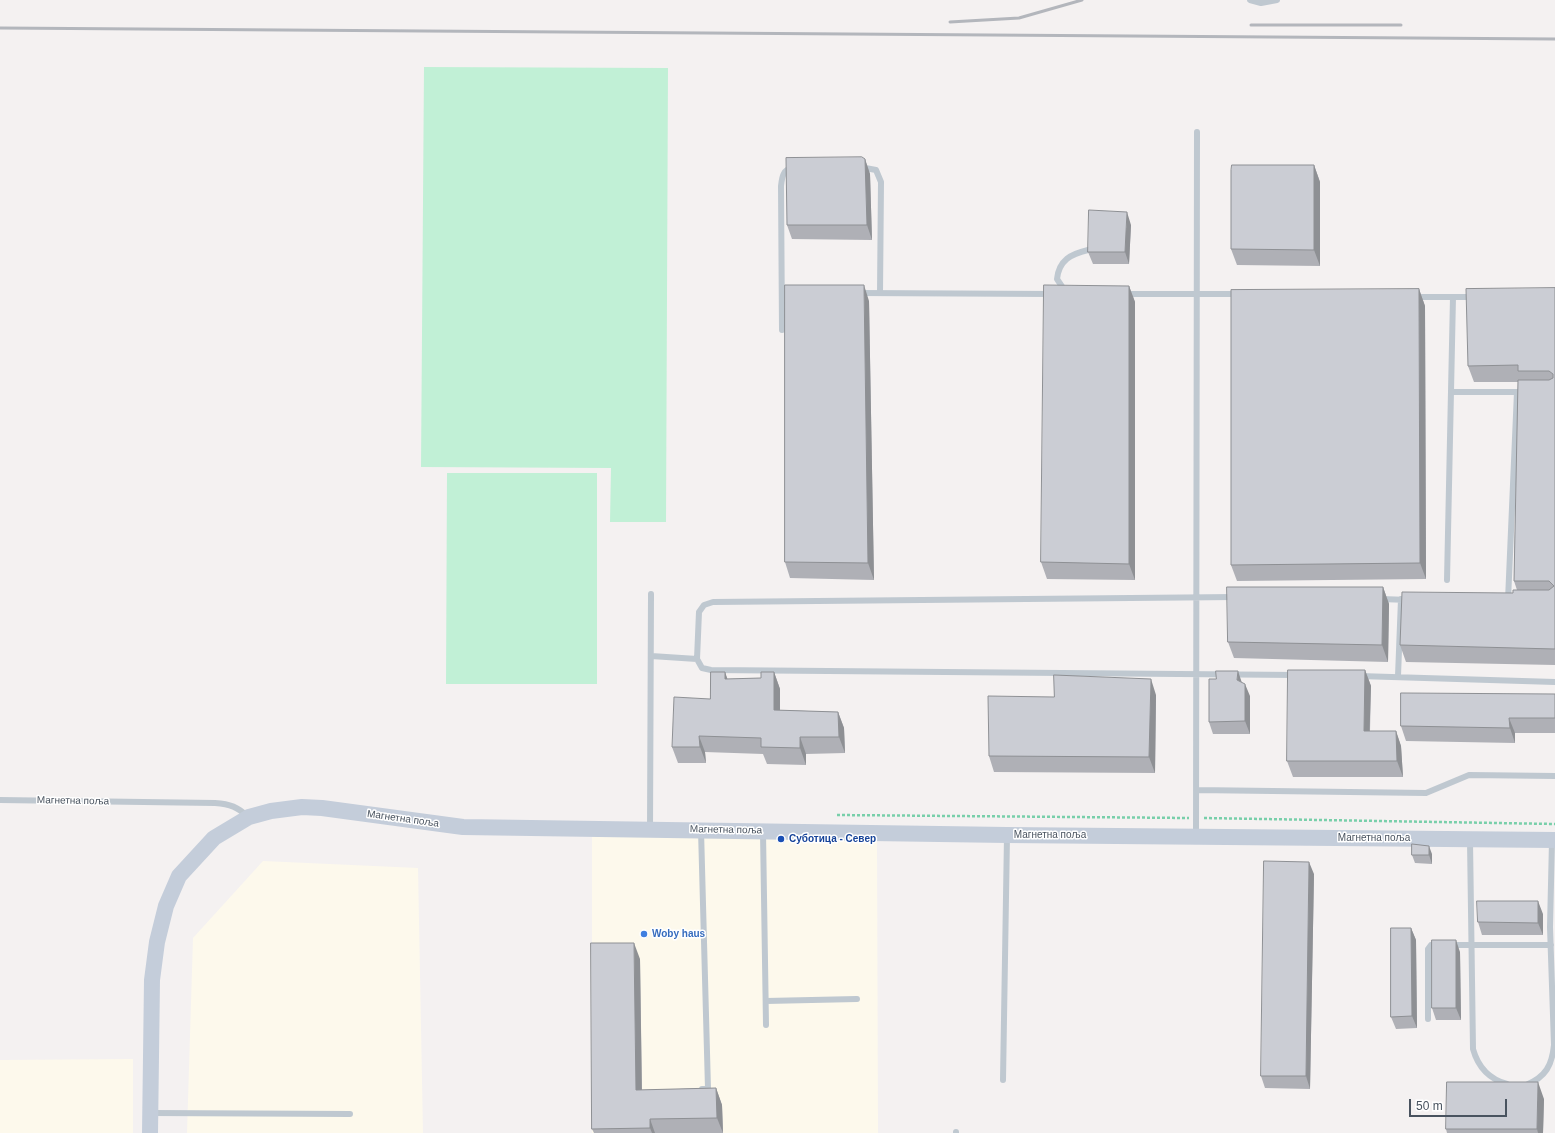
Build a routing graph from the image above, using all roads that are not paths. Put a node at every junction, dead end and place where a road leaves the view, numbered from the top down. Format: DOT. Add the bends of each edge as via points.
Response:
graph roads {
  1 [pos="1250,0"];
  2 [pos="1278,0"];
  3 [pos="1197,132"];
  4 [pos="852,167"];
  5 [pos="799,168"];
  6 [pos="1088,250"];
  7 [pos="782,292"];
  8 [pos="789,292"];
  9 [pos="850,293"];
  10 [pos="880,293"];
  11 [pos="1067,294"];
  12 [pos="1075,294"];
  13 [pos="1120,294"];
  14 [pos="1197,294"];
  15 [pos="1243,294"];
  16 [pos="1406,297"];
  17 [pos="1453,297"];
  18 [pos="1484,297"];
  19 [pos="782,330"];
  20 [pos="1451,392"];
  21 [pos="1517,392"];
  22 [pos="1525,392"];
  23 [pos="1447,580"];
  24 [pos="651,594"];
  25 [pos="1196,596"];
  26 [pos="1244,597"];
  27 [pos="1378,599"];
  28 [pos="1401,599"];
  29 [pos="1416,600"];
  30 [pos="1500,601"];
  31 [pos="1508,601"];
  32 [pos="1516,601"];
  33 [pos="651,656"];
  34 [pos="696,659"];
  35 [pos="1196,674"];
  36 [pos="1305,675"];
  37 [pos="1352,676"];
  38 [pos="1398,676"];
  39 [pos="1555,682"];
  40 [pos="1555,776"];
  41 [pos="1196,790"];
  42 [pos="0,800"];
  43 [pos="249,817"];
  44 [pos="650,830"];
  45 [pos="701,830"];
  46 [pos="763,831"];
  47 [pos="1007,835"];
  48 [pos="1196,837"];
  49 [pos="1470,839"];
  50 [pos="1553,840"];
  51 [pos="1472,945"];
  52 [pos="1551,945"];
  53 [pos="857,999"];
  54 [pos="766,1001"];
  55 [pos="1428,1019"];
  56 [pos="766,1025"];
  57 [pos="1003,1080"];
  58 [pos="693,1089"];
  59 [pos="150,1113"];
  60 [pos="350,1114"];
  61 [pos="150,1133"];
  1 -- 2 [label="lane" via="1261,3"];
  3 -- 14 [label="lane"];
  4 -- 10 [label="lane" via="872,168 882,182"];
  5 -- 7 [label="lane" via="789,168 782,179"];
  6 -- 11 [label="lane" via="1073,253 1059,267 1057,279"];
  7 -- 8 [label="lane"];
  7 -- 19 [label="lane"];
  9 -- 10 [label="lane"];
  10 -- 11 [label="lane"];
  11 -- 12 [label="lane"];
  13 -- 14 [label="lane"];
  14 -- 15 [label="lane"];
  14 -- 25 [label="lane"];
  16 -- 17 [label="lane"];
  17 -- 18 [label="lane"];
  17 -- 20 [label="lane"];
  20 -- 21 [label="lane"];
  20 -- 23 [label="lane"];
  21 -- 22 [label="lane"];
  21 -- 31 [label="lane"];
  24 -- 33 [label="lane"];
  25 -- 26 [label="lane"];
  25 -- 34 [label="lane" via="713,602 704,605 699,612"];
  25 -- 35 [label="lane"];
  27 -- 28 [label="lane"];
  28 -- 29 [label="lane"];
  28 -- 38 [label="lane"];
  30 -- 31 [label="lane"];
  31 -- 32 [label="lane"];
  33 -- 34 [label="lane"];
  33 -- 44 [label="lane"];
  34 -- 35 [label="lane" via="702,668 711,670"];
  35 -- 36 [label="lane"];
  35 -- 41 [label="lane"];
  37 -- 38 [label="lane"];
  38 -- 39 [label="lane"];
  40 -- 41 [label="lane" via="1469,775 1426,793"];
  41 -- 48 [label="lane"];
  42 -- 43 [label="lane, Магнетна поља" via="215,803 238,808"];
  43 -- 44 [label="street, Магнетна поља" via="302,807 463,827"];
  43 -- 59 [label="street" via="214,838 199,852 180,876 166,906 157,942 152,980"];
  44 -- 45 [label="street, Магнетна поља"];
  45 -- 46 [label="street, Магнетна поља"];
  45 -- 58 [label="lane" via="708,1089"];
  46 -- 47 [label="street, Магнетна поља"];
  46 -- 54 [label="lane"];
  47 -- 48 [label="street, Магнетна поља"];
  47 -- 57 [label="lane"];
  48 -- 49 [label="street, Магнетна поља"];
  49 -- 50 [label="street, Магнетна поља"];
  49 -- 51 [label="lane"];
  50 -- 52 [label="lane"];
  51 -- 52 [label="lane"];
  51 -- 52 [label="lane" via="1472,1042 1476,1060 1482,1069 1497,1081 1510,1085 1525,1085 1536,1081 1547,1071 1553,1060"];
  51 -- 55 [label="lane" via="1429,946"];
  53 -- 54 [label="lane"];
  54 -- 56 [label="lane"];
  59 -- 60 [label="lane"];
  59 -- 61 [label="street"];
}
